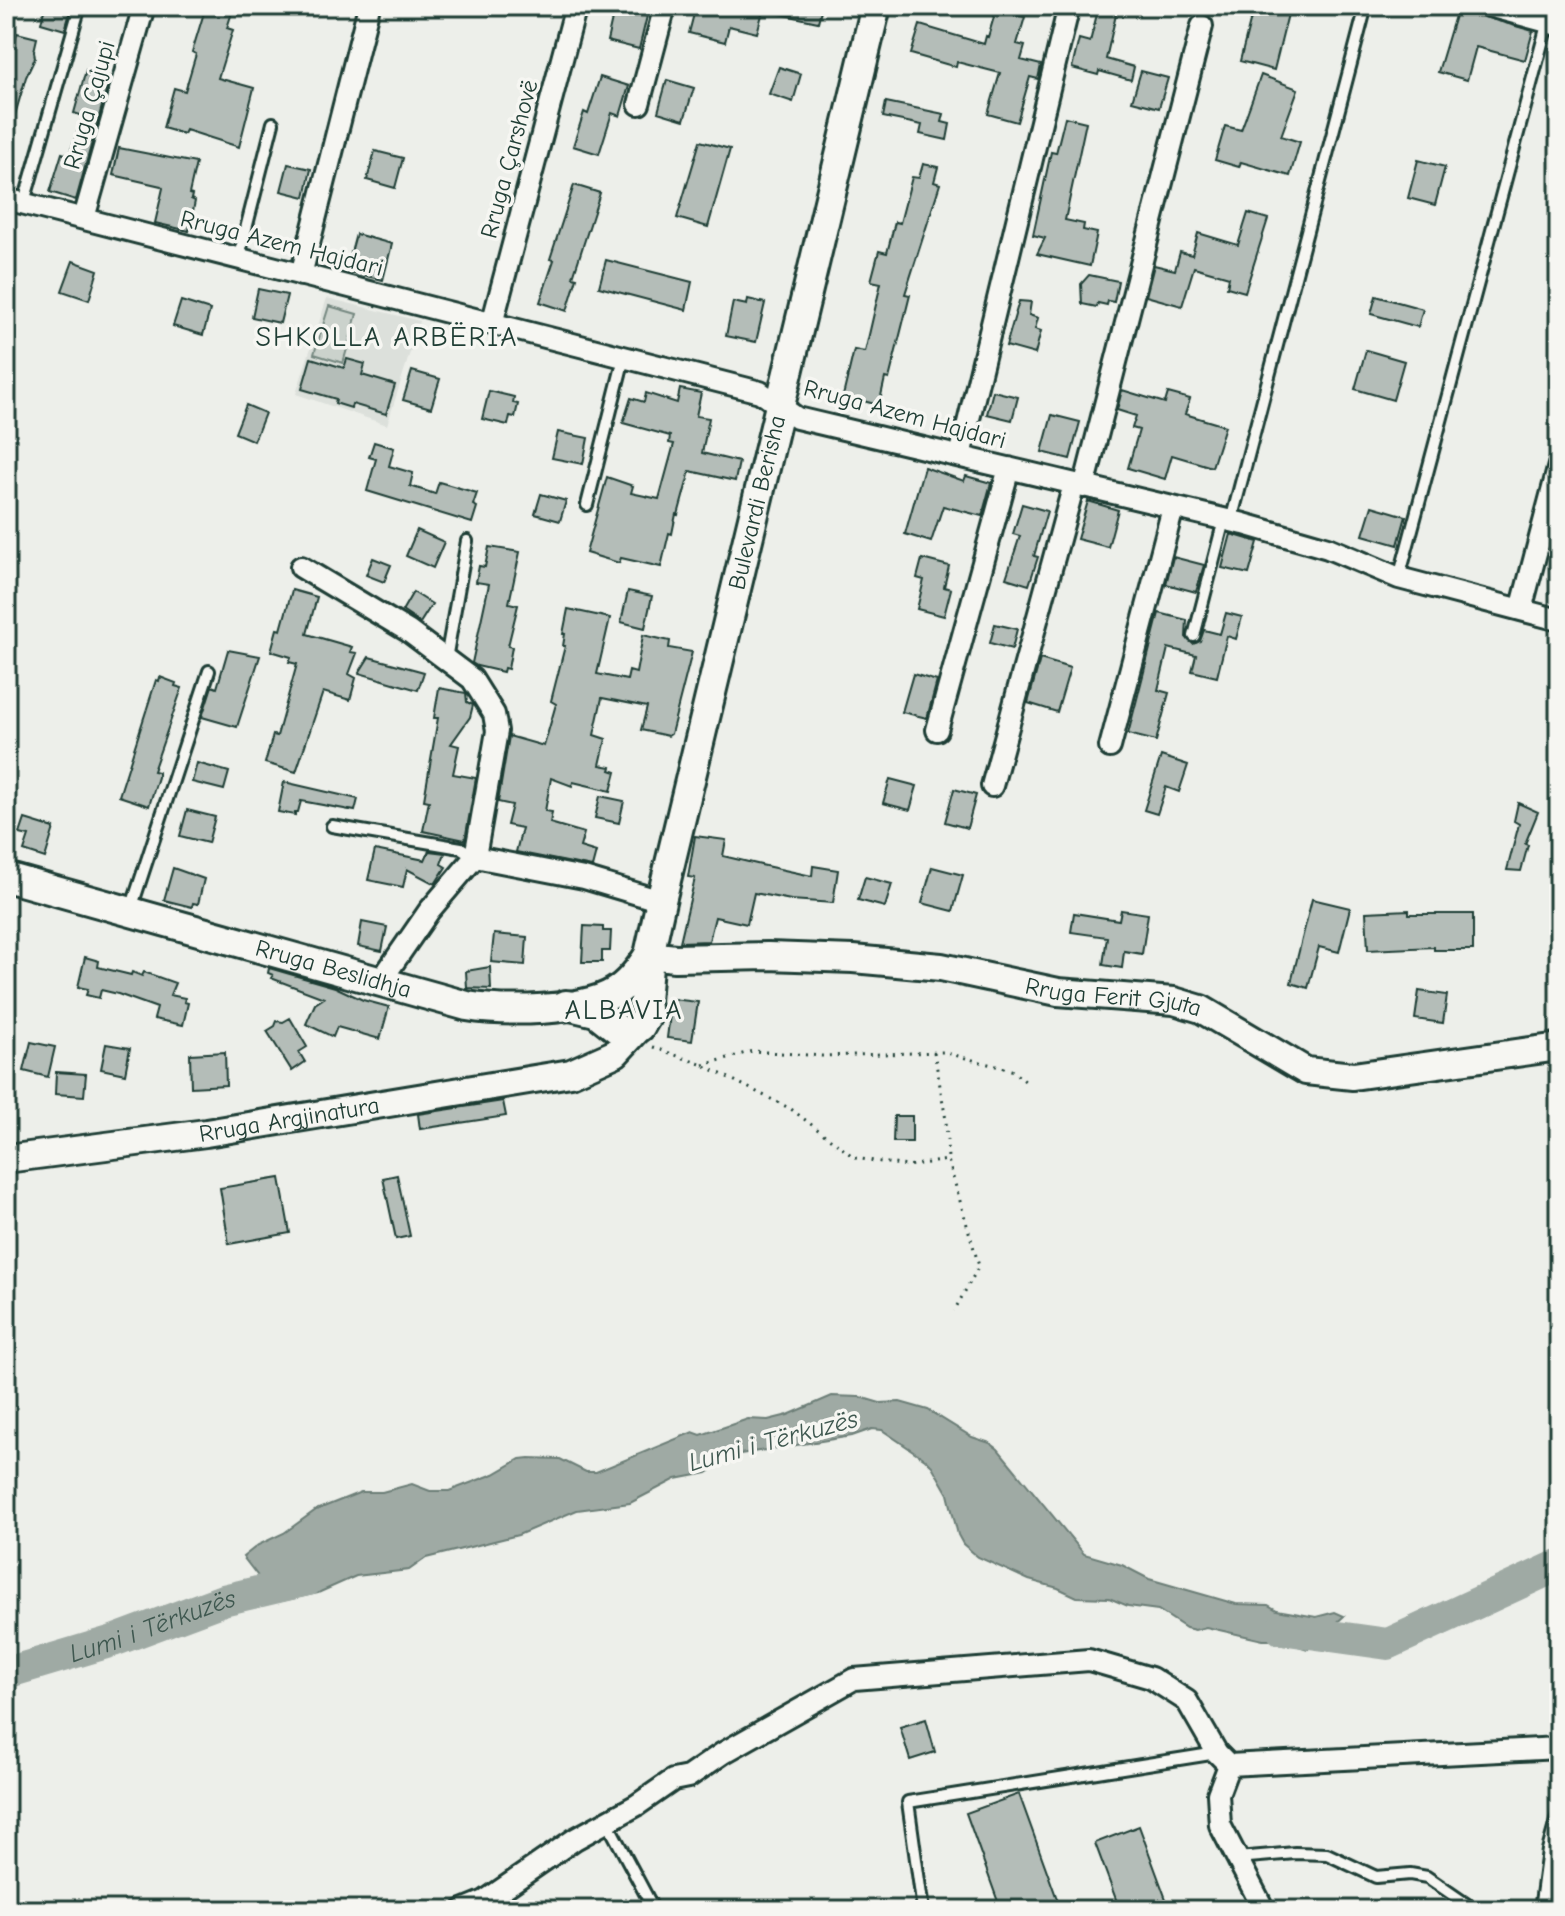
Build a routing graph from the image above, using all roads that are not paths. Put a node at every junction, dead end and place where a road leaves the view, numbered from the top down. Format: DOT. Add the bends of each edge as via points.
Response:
graph roads {
  1 [pos="80,6"];
  2 [pos="144,6"];
  3 [pos="369,6"];
  4 [pos="576,6"];
  5 [pos="665,6"];
  6 [pos="876,6"];
  7 [pos="1069,6"];
  8 [pos="1366,6"];
  9 [pos="1489,6"];
  10 [pos="1554,23"];
  11 [pos="1202,26"];
  12 [pos="639,104"];
  13 [pos="273,123"];
  14 [pos="15,200"];
  15 [pos="84,218"];
  16 [pos="238,260"];
  17 [pos="301,275"];
  18 [pos="492,324"];
  19 [pos="624,358"];
  20 [pos="780,406"];
  21 [pos="960,456"];
  22 [pos="1559,465"];
  23 [pos="1009,468"];
  24 [pos="1079,485"];
  25 [pos="587,505"];
  26 [pos="1173,508"];
  27 [pos="1228,521"];
  28 [pos="467,541"];
  29 [pos="301,567"];
  30 [pos="1399,578"];
  31 [pos="1521,610"];
  32 [pos="1559,620"];
  33 [pos="1194,636"];
  34 [pos="446,659"];
  35 [pos="209,671"];
  36 [pos="937,730"];
  37 [pos="1110,747"];
  38 [pos="992,786"];
  39 [pos="332,826"];
  40 [pos="475,857"];
  41 [pos="6,877"];
  42 [pos="661,901"];
  43 [pos="131,912"];
  44 [pos="649,955"];
  45 [pos="380,982"];
  46 [pos="615,992"];
  47 [pos="566,1005"];
  48 [pos="643,1014"];
  49 [pos="609,1023"];
  50 [pos="1559,1047"];
  51 [pos="571,1073"];
  52 [pos="6,1159"];
  53 [pos="1559,1748"];
  54 [pos="1223,1759"];
  55 [pos="1559,1810"];
  56 [pos="606,1820"];
  57 [pos="1237,1858"];
  58 [pos="463,1910"];
  59 [pos="654,1910"];
  60 [pos="923,1910"];
  61 [pos="1264,1910"];
  62 [pos="1475,1910"];
  63 [pos="1540,1910"];
  1 -- 14 [label="lane"];
  2 -- 15 [label="street, Rruga Çajupi"];
  3 -- 17 [label="street"];
  4 -- 18 [label="street, Rruga Çarshovë"];
  5 -- 12 [label="street"];
  6 -- 20 [label="main road, Bulevardi Berisha"];
  7 -- 21 [label="street"];
  8 -- 27 [label="lane"];
  9 -- 10 [label="street"];
  10 -- 30 [label="lane"];
  11 -- 24 [label="street"];
  13 -- 16 [label="lane"];
  14 -- 15 [label="street, Rruga Azem Hajdari"];
  15 -- 16 [label="street, Rruga Azem Hajdari"];
  16 -- 17 [label="street, Rruga Azem Hajdari"];
  17 -- 18 [label="street, Rruga Azem Hajdari"];
  18 -- 19 [label="street, Rruga Azem Hajdari"];
  19 -- 20 [label="street, Rruga Azem Hajdari" via="760,392"];
  19 -- 25 [label="lane"];
  20 -- 21 [label="street, Rruga Azem Hajdari" via="797,418"];
  20 -- 42 [label="main road, Bulevardi Berisha"];
  21 -- 23 [label="street, Rruga Azem Hajdari"];
  22 -- 31 [label="street"];
  23 -- 24 [label="street, Rruga Azem Hajdari"];
  23 -- 36 [label="street"];
  24 -- 26 [label="street, Rruga Azem Hajdari"];
  24 -- 38 [label="street"];
  26 -- 27 [label="street, Rruga Azem Hajdari"];
  26 -- 37 [label="street"];
  27 -- 30 [label="street, Rruga Azem Hajdari" via="1328,548"];
  27 -- 33 [label="lane"];
  28 -- 34 [label="lane"];
  29 -- 34 [label="street"];
  30 -- 31 [label="street, Rruga Azem Hajdari"];
  31 -- 32 [label="street, Rruga Azem Hajdari"];
  34 -- 40 [label="street" via="472,679 494,714 497,731"];
  35 -- 43 [label="lane"];
  39 -- 40 [label="lane" via="461,848"];
  40 -- 42 [label="street" via="584,878"];
  40 -- 45 [label="street"];
  41 -- 43 [label="main road, Rruga Beslidhja"];
  42 -- 44 [label="main road, Bulevardi Berisha"];
  43 -- 45 [label="main road, Rruga Beslidhja"];
  44 -- 46 [label="main road, Rruga Beslidhja" via="631,981"];
  44 -- 48 [label="main road, Bulevardi Berisha"];
  44 -- 50 [label="street, Rruga Ferit Gjuta" via="853,959 941,967 1058,992 1174,1001 1201,1009 1306,1071 1328,1075 1353,1076"];
  45 -- 47 [label="main road, Rruga Beslidhja" via="489,1010"];
  46 -- 47 [label="main road, Rruga Beslidhja"];
  46 -- 48 [label="main road" via="629,989 641,995"];
  46 -- 49 [label="main road" via="605,1010"];
  47 -- 49 [label="main road" via="596,1012"];
  48 -- 49 [label="main road" via="634,1031 620,1031"];
  48 -- 51 [label="street, Rruga Argjinatura" via="616,1053"];
  49 -- 51 [label="street, Rruga Argjinatura" via="604,1046"];
  51 -- 52 [label="street, Rruga Argjinatura" via="206,1133"];
  53 -- 54 [label="street"];
  54 -- 56 [label="street" via="1187,1701 1151,1678 1089,1660 878,1675 854,1679"];
  54 -- 57 [label="street" via="1220,1825"];
  54 -- 60 [label="lane" via="908,1802"];
  55 -- 63 [label="lane"];
  56 -- 58 [label="street" via="485,1901"];
  56 -- 59 [label="lane"];
  57 -- 61 [label="street"];
  57 -- 62 [label="lane" via="1327,1854 1376,1877 1427,1877"];
}
